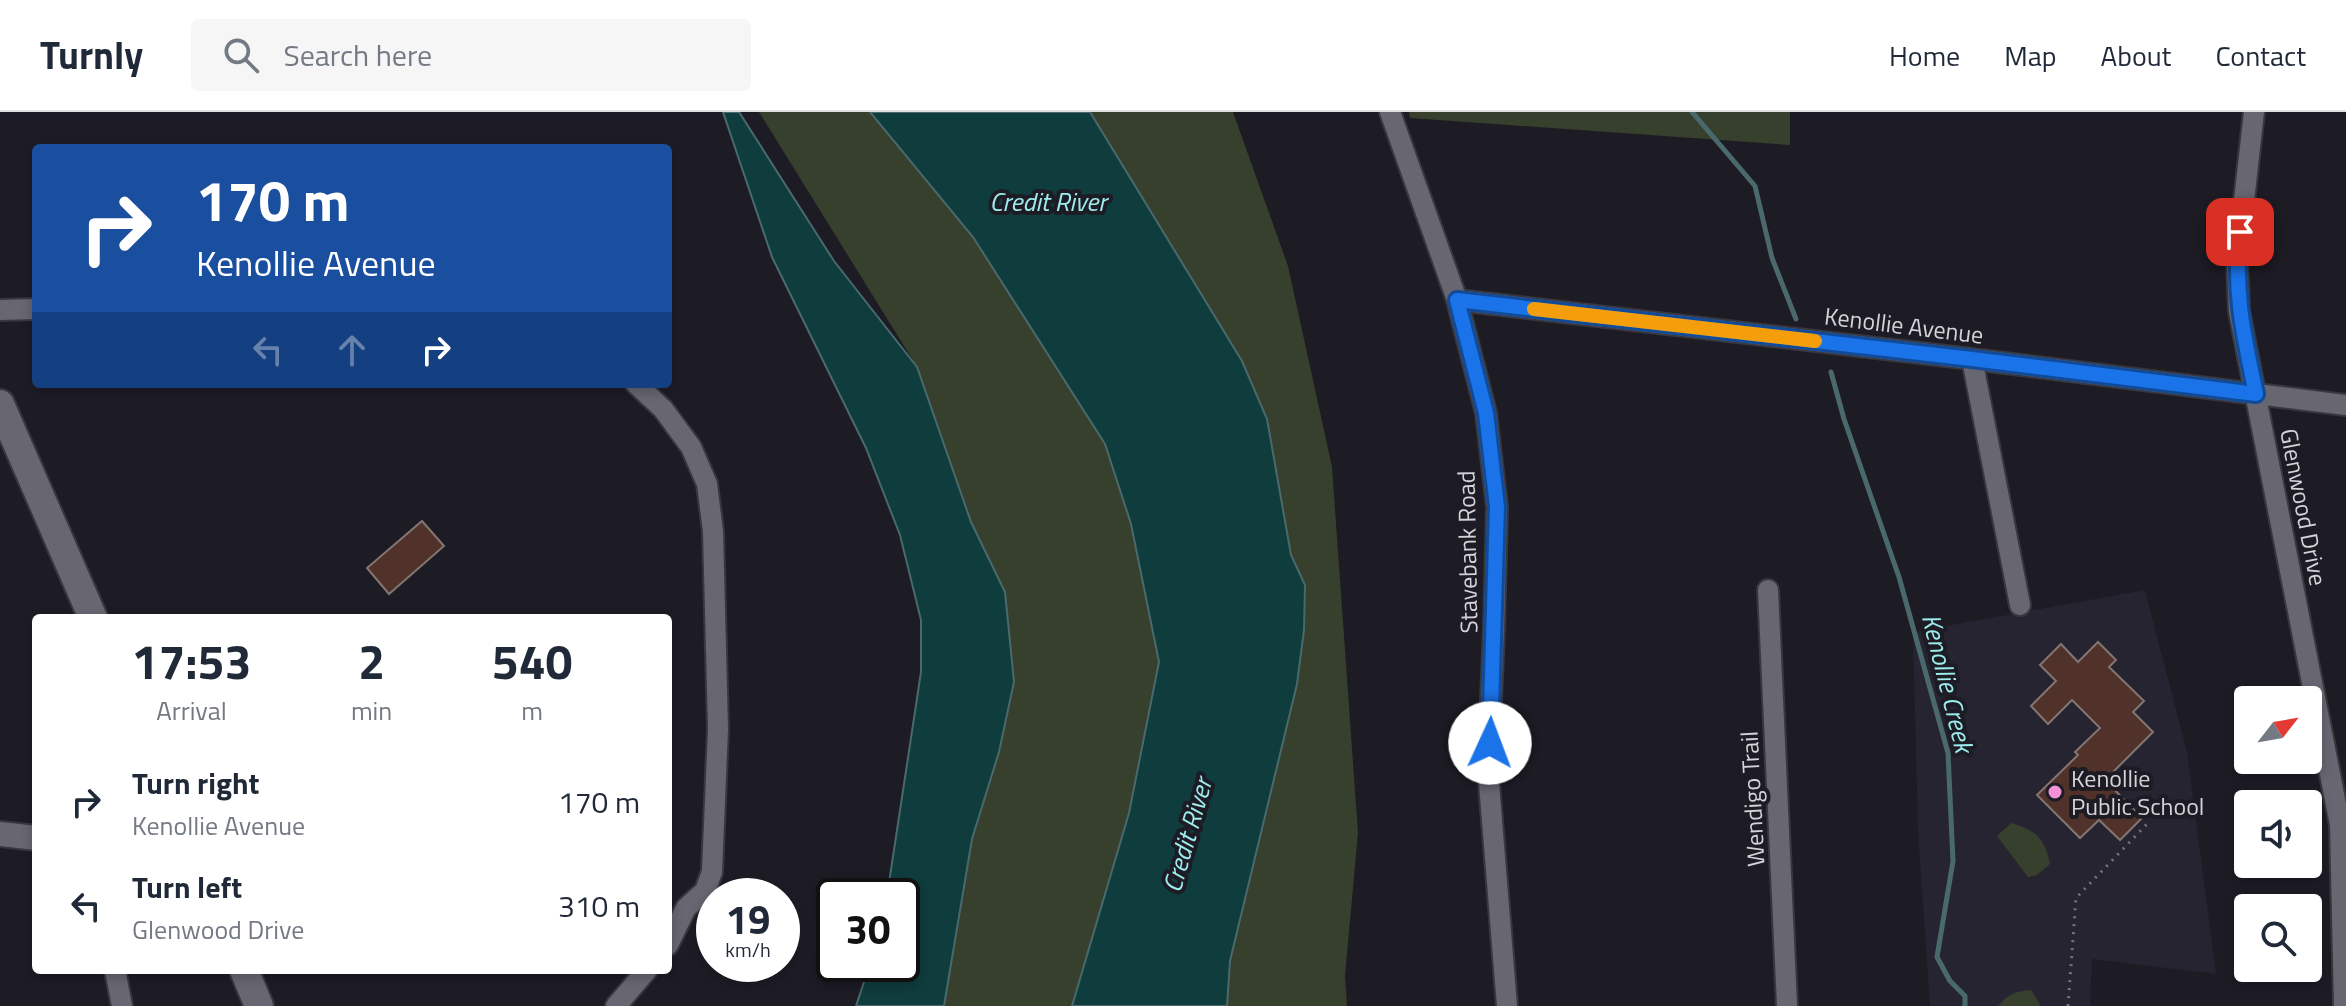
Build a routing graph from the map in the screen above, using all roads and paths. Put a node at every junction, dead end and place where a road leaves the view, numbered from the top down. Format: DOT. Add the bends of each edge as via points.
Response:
graph roads {
  1 [pos="1390,112"];
  2 [pos="2254,112"];
  3 [pos="1457,300"];
  4 [pos="32,309"];
  5 [pos="0,310"];
  6 [pos="1972,359"];
  7 [pos="640,388"];
  8 [pos="2256,394"];
  9 [pos="0,404"];
  10 [pos="2346,405"];
  11 [pos="1768,590"];
  12 [pos="2020,605"];
  13 [pos="91,614"];
  14 [pos="2147,824"];
  15 [pos="0,834"];
  16 [pos="32,838"];
  17 [pos="677,910"];
  18 [pos="672,929"];
  19 [pos="116,974"];
  20 [pos="246,974"];
  21 [pos="644,974"];
  22 [pos="122,1006"];
  23 [pos="259,1006"];
  24 [pos="616,1006"];
  25 [pos="1507,1006"];
  26 [pos="1787,1006"];
  27 [pos="2068,1006"];
  28 [pos="2344,1006"];
  1 -- 3 [label="street, Stavebank Road"];
  2 -- 8 [label="street, Glenwood Drive" via="2237,263 2239,311"];
  3 -- 6 [label="street, Kenollie Avenue"];
  3 -- 25 [label="street, Stavebank Road" via="1486,413 1497,507 1488,771"];
  4 -- 5 [label="street"];
  6 -- 8 [label="street, Kenollie Avenue"];
  6 -- 12 [label="street"];
  7 -- 17 [label="street" via="691,447 707,484 713,531 718,729 712,872 705,891"];
  8 -- 10 [label="street, Kenollie Avenue"];
  8 -- 28 [label="street, Glenwood Drive" via="2340,825"];
  9 -- 13 [label="main road"];
  11 -- 26 [label="street, Wendigo Trail"];
  14 -- 27 [label="path" via="2076,898"];
  15 -- 16 [label="street"];
  17 -- 18 [label="street"];
  19 -- 22 [label="street"];
  20 -- 23 [label="main road"];
  21 -- 24 [label="street"];
}
